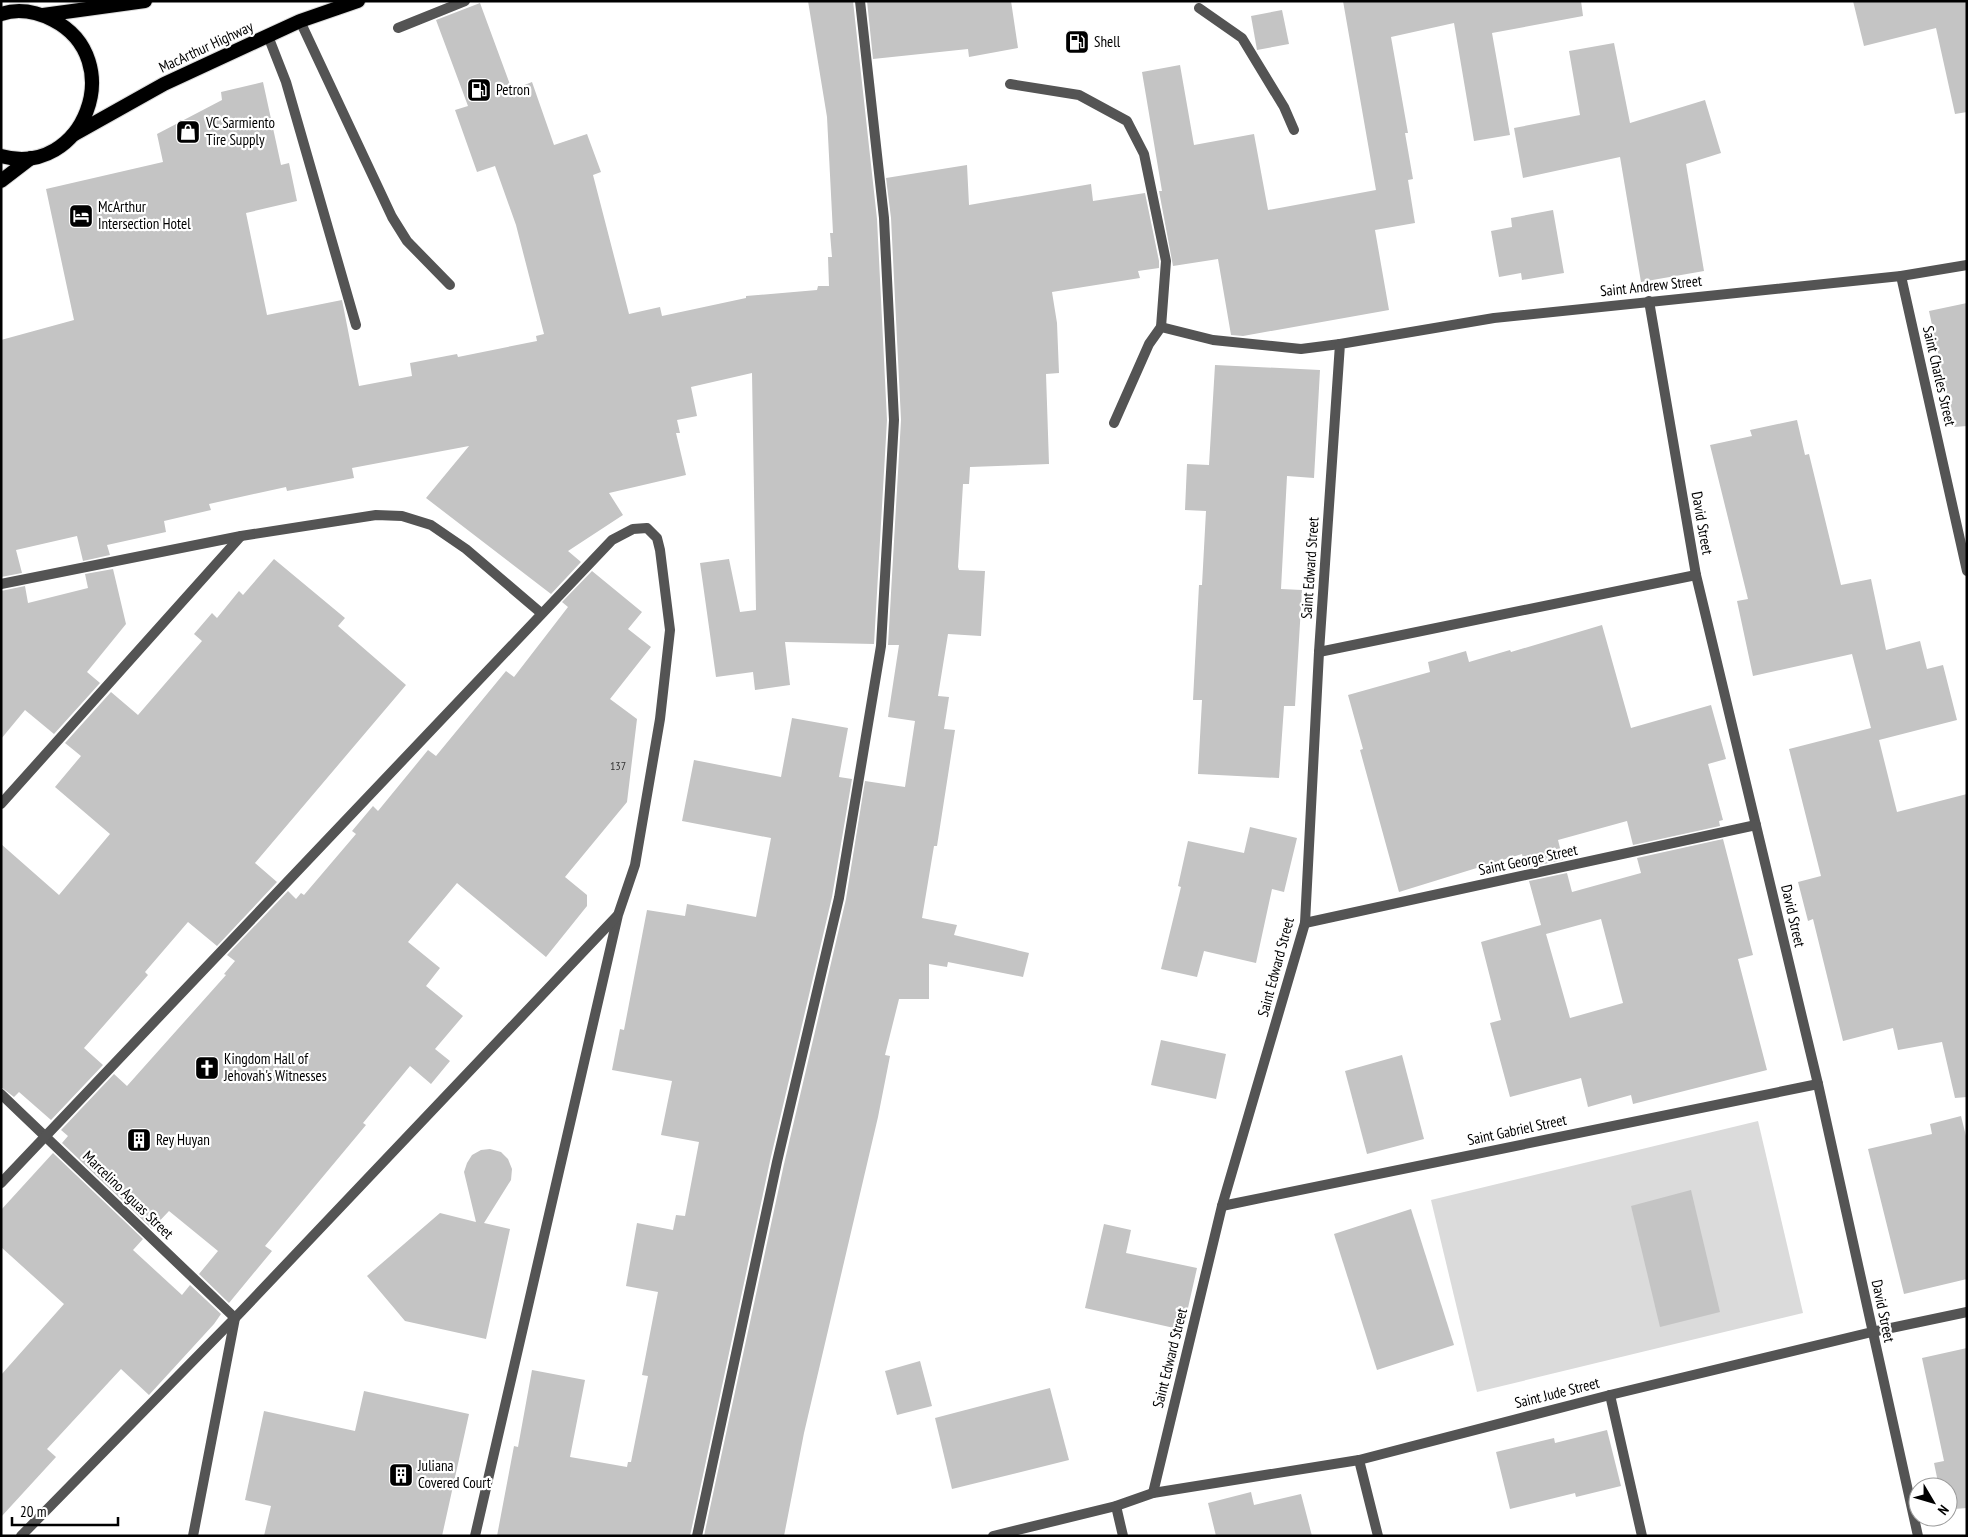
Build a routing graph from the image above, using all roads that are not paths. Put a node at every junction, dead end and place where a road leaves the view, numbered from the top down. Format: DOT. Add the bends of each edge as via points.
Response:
graph roads {
  1 [pos="144,1"];
  2 [pos="358,1"];
  3 [pos="465,1"];
  4 [pos="860,1"];
  5 [pos="1199,8"];
  6 [pos="1,14"];
  7 [pos="43,15"];
  8 [pos="300,21"];
  9 [pos="398,28"];
  10 [pos="268,36"];
  11 [pos="1010,84"];
  12 [pos="1294,130"];
  13 [pos="73,135"];
  14 [pos="1,156"];
  15 [pos="31,158"];
  16 [pos="1,181"];
  17 [pos="1967,265"];
  18 [pos="1901,276"];
  19 [pos="450,285"];
  20 [pos="1650,301"];
  21 [pos="356,325"];
  22 [pos="1161,327"];
  23 [pos="1340,344"];
  24 [pos="1114,423"];
  25 [pos="241,536"];
  26 [pos="1967,571"];
  27 [pos="1696,575"];
  28 [pos="1,584"];
  29 [pos="541,613"];
  30 [pos="1319,652"];
  31 [pos="1,804"];
  32 [pos="1756,825"];
  33 [pos="618,915"];
  34 [pos="1305,923"];
  35 [pos="1818,1084"];
  36 [pos="1,1094"];
  37 [pos="45,1138"];
  38 [pos="1,1183"];
  39 [pos="1222,1206"];
  40 [pos="1967,1312"];
  41 [pos="235,1318"];
  42 [pos="1872,1332"];
  43 [pos="1610,1395"];
  44 [pos="1359,1460"];
  45 [pos="1152,1493"];
  46 [pos="1116,1506"];
  47 [pos="21,1536"];
  48 [pos="193,1536"];
  49 [pos="474,1536"];
  50 [pos="697,1536"];
  51 [pos="993,1536"];
  52 [pos="1122,1536"];
  53 [pos="1378,1536"];
  54 [pos="1642,1536"];
  55 [pos="1918,1536"];
  1 -- 7 [label="highway, MacArthur Highway"];
  2 -- 8 [label="highway, MacArthur Highway"];
  3 -- 9 [label="street"];
  4 -- 50 [label="street" via="884,218 894,420 881,646 839,898 777,1162"];
  5 -- 12 [label="street" via="1242,38 1284,107"];
  6 -- 7 [label="highway, MacArthur Highway" via="24,11"];
  7 -- 13 [label="highway, MacArthur Highway" via="65,26 81,44 91,66 93,91 87,115"];
  8 -- 10 [label="highway, MacArthur Highway"];
  8 -- 19 [label="street" via="392,217 407,241"];
  10 -- 13 [label="highway, MacArthur Highway" via="164,84"];
  10 -- 21 [label="street" via="286,82"];
  11 -- 22 [label="street" via="1079,95 1127,121 1144,154 1166,261"];
  13 -- 15 [label="highway, MacArthur Highway" via="56,148"];
  14 -- 15 [label="highway, MacArthur Highway"];
  15 -- 16 [label="highway, MacArthur Highway"];
  17 -- 18 [label="street, Saint Andrew Street"];
  18 -- 20 [label="street, Saint Andrew Street"];
  18 -- 26 [label="street, Saint Charles Street"];
  20 -- 23 [label="street, Saint Andrew Street" via="1494,318"];
  20 -- 27 [label="street, David Street"];
  22 -- 23 [label="street, Saint Andrew Street" via="1213,340 1302,350"];
  22 -- 24 [label="street" via="1148,344"];
  23 -- 30 [label="street, Saint Edward Street"];
  25 -- 28 [label="street"];
  25 -- 29 [label="street" via="376,515 402,516 431,525 466,549"];
  25 -- 31 [label="street"];
  27 -- 30 [label="street"];
  27 -- 32 [label="street, David Street"];
  29 -- 33 [label="street" via="612,540 633,529 647,528 657,538 670,630 660,719 635,864"];
  29 -- 37 [label="street"];
  30 -- 34 [label="street, Saint Edward Street"];
  32 -- 34 [label="street, Saint George Street"];
  32 -- 35 [label="street, David Street"];
  33 -- 41 [label="street"];
  33 -- 49 [label="street"];
  34 -- 39 [label="street, Saint Edward Street"];
  35 -- 39 [label="street, Saint Gabriel Street"];
  35 -- 42 [label="street, David Street"];
  36 -- 37 [label="street, Marcelino Aguas Street"];
  37 -- 38 [label="street"];
  37 -- 41 [label="street, Marcelino Aguas Street"];
  39 -- 45 [label="street, Saint Edward Street"];
  40 -- 42 [label="street, Saint Jude Street"];
  41 -- 47 [label="street"];
  41 -- 48 [label="street"];
  42 -- 43 [label="street, Saint Jude Street"];
  42 -- 55 [label="street, David Street"];
  43 -- 44 [label="street, Saint Jude Street"];
  43 -- 54 [label="street"];
  44 -- 45 [label="street, Saint Jude Street"];
  44 -- 53 [label="street"];
  45 -- 46 [label="street, Saint Jude Street"];
  46 -- 51 [label="street, Saint Jude Street"];
  46 -- 52 [label="street"];
}
